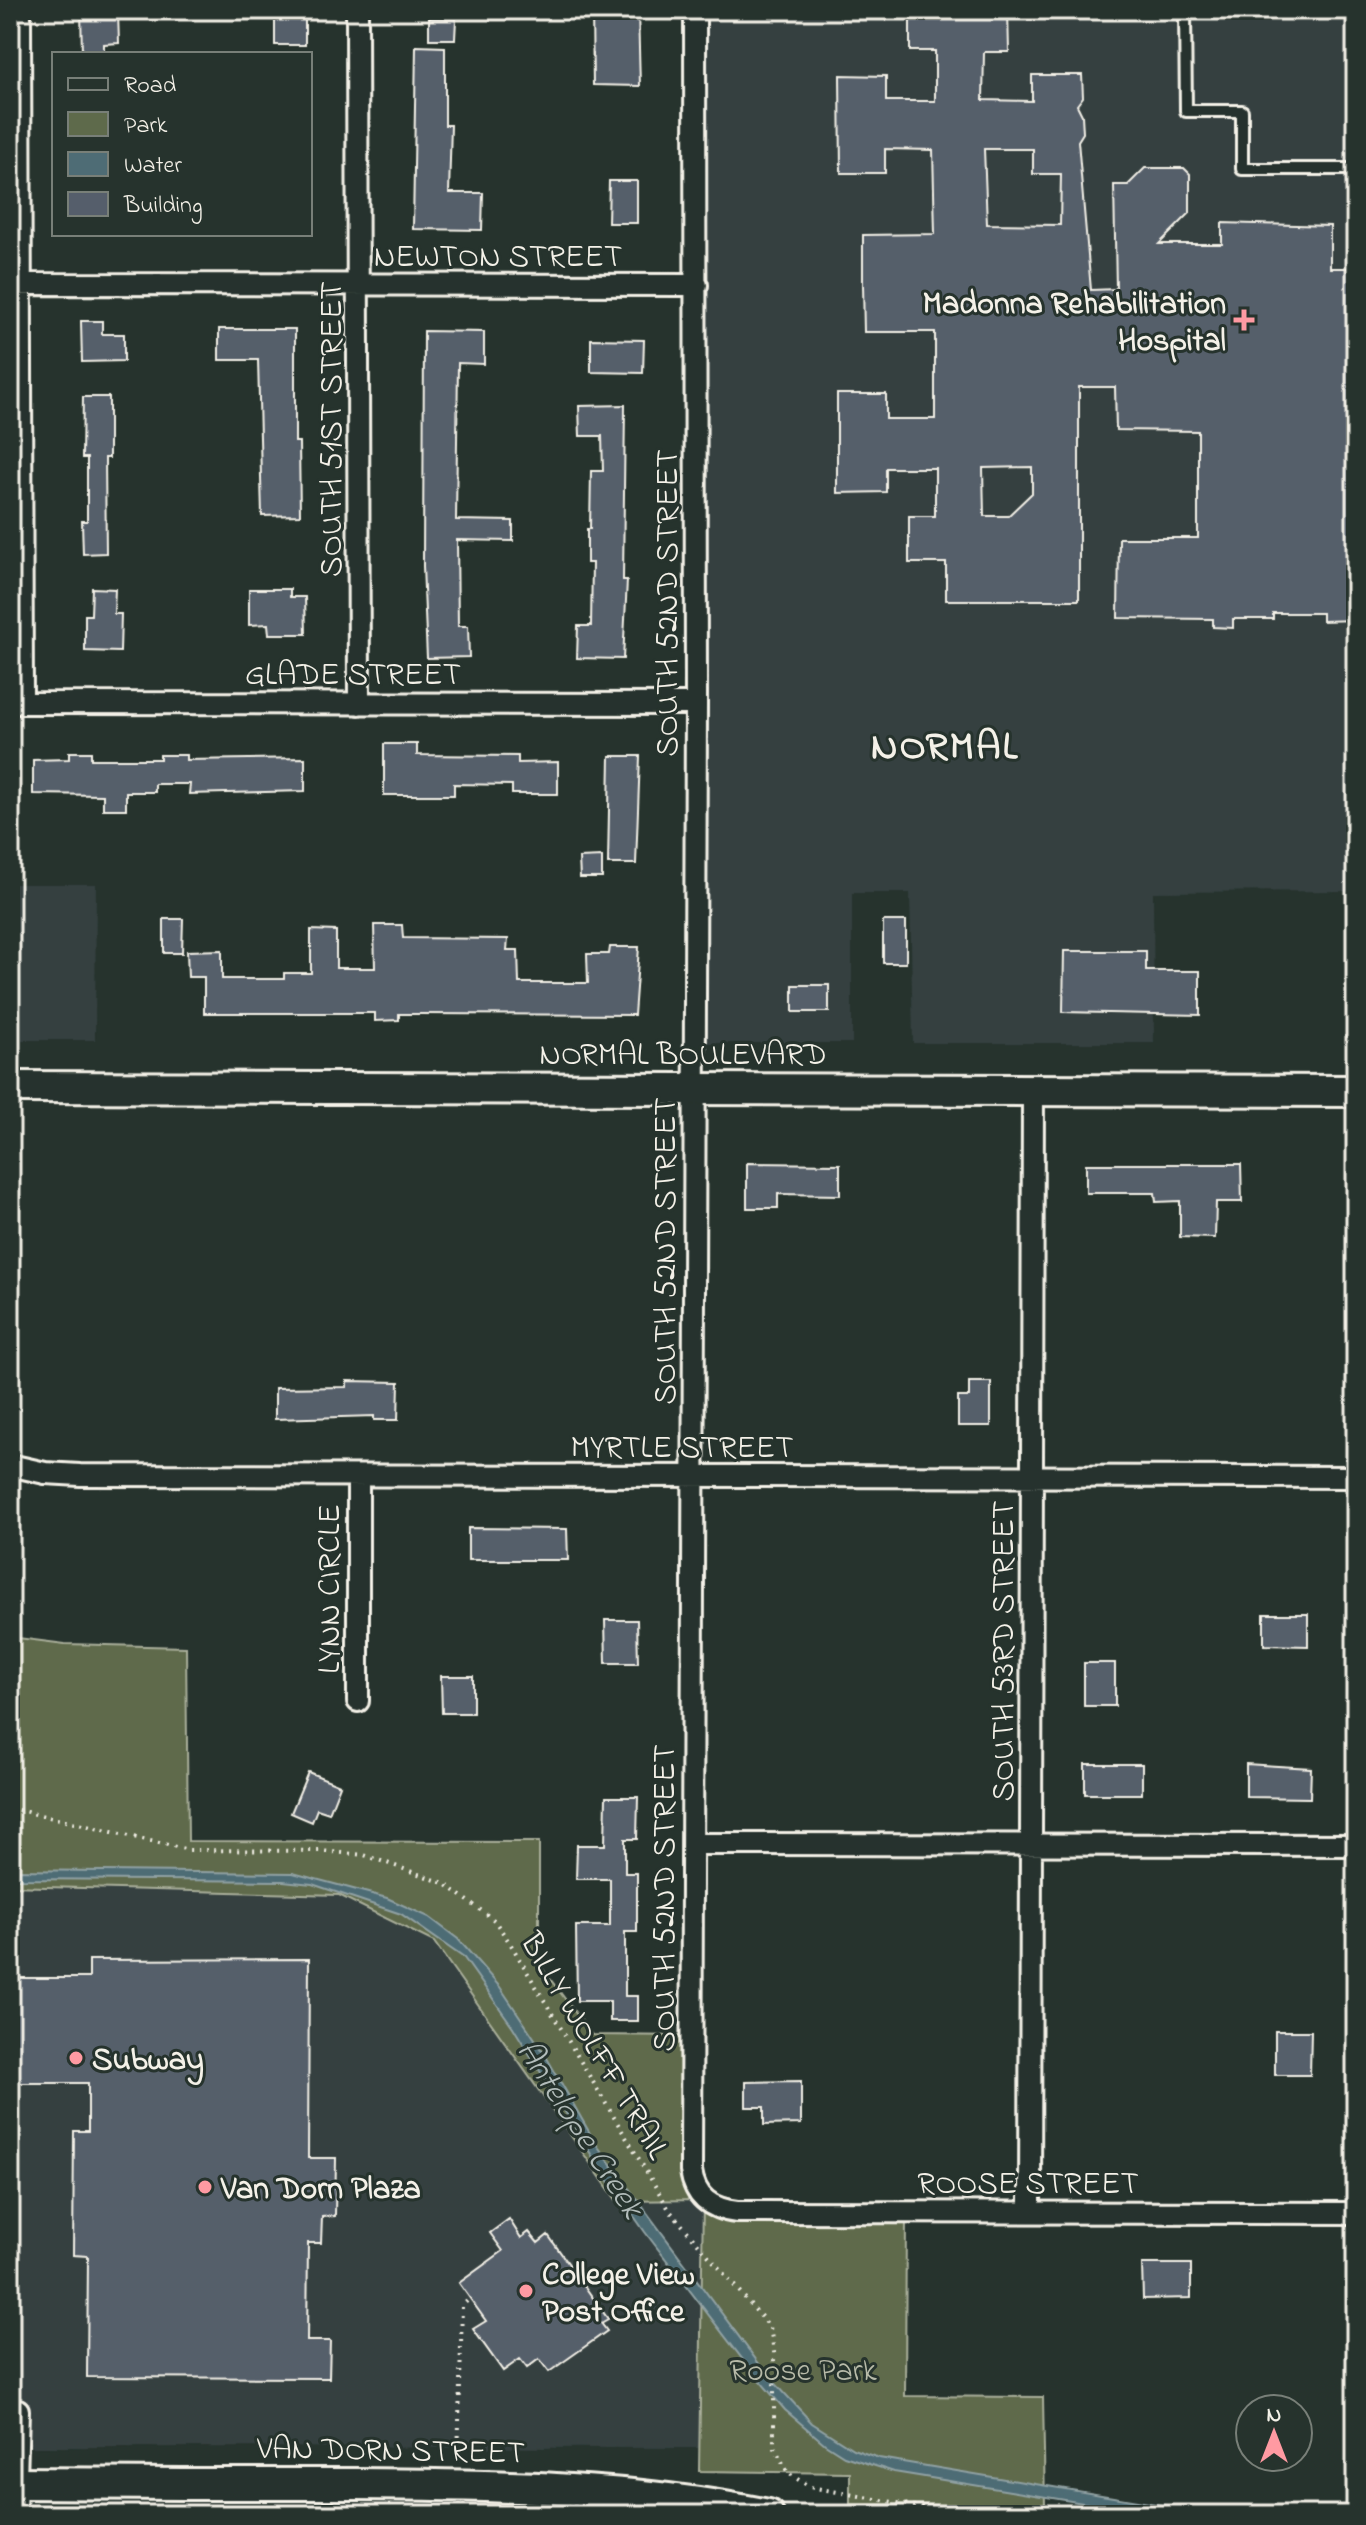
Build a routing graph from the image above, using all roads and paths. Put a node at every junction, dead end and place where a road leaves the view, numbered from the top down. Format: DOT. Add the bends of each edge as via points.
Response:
graph roads {
  1 [pos="20,10"];
  2 [pos="357,10"];
  3 [pos="695,10"];
  4 [pos="1185,10"];
  5 [pos="1356,169"];
  6 [pos="16,284"];
  7 [pos="360,285"];
  8 [pos="697,285"];
  9 [pos="16,703"];
  10 [pos="359,704"];
  11 [pos="696,704"];
  12 [pos="10,1087"];
  13 [pos="694,1089"];
  14 [pos="1033,1089"];
  15 [pos="1356,1091"];
  16 [pos="10,1465"];
  17 [pos="358,1476"];
  18 [pos="695,1476"];
  19 [pos="1032,1477"];
  20 [pos="1356,1477"];
  21 [pos="358,1701"];
  22 [pos="10,1808"];
  23 [pos="694,1844"];
  24 [pos="1031,1845"];
  25 [pos="1356,1845"];
  26 [pos="703,2200"];
  27 [pos="1030,2212"];
  28 [pos="1356,2213"];
  29 [pos="470,2298"];
  30 [pos="18,2410"];
  31 [pos="458,2467"];
  32 [pos="14,2483"];
  33 [pos="15,2515"];
  34 [pos="768,2515"];
  35 [pos="964,2515"];
  1 -- 6 [label="street"];
  2 -- 7 [label="street, SOUTH 51ST STREET"];
  3 -- 8 [label="street, SOUTH 52ND STREET"];
  4 -- 5 [label="lane" via="1186,111 1242,111 1242,169"];
  6 -- 7 [label="street, NEWTON STREET"];
  6 -- 9 [label="street"];
  7 -- 8 [label="street, NEWTON STREET"];
  7 -- 10 [label="street, SOUTH 51ST STREET"];
  8 -- 11 [label="street, SOUTH 52ND STREET"];
  9 -- 10 [label="street, GLADE STREET"];
  10 -- 11 [label="street, GLADE STREET"];
  11 -- 13 [label="street, SOUTH 52ND STREET"];
  12 -- 13 [label="main road, NORMAL BOULEVARD"];
  13 -- 14 [label="main road, NORMAL BOULEVARD"];
  13 -- 18 [label="street, SOUTH 52ND STREET"];
  14 -- 15 [label="main road, NORMAL BOULEVARD"];
  14 -- 19 [label="street, SOUTH 53RD STREET"];
  16 -- 17 [label="street, MYRTLE STREET" via="80,1475"];
  17 -- 18 [label="street, MYRTLE STREET"];
  17 -- 21 [label="street, LYNN CIRCLE"];
  18 -- 19 [label="street, MYRTLE STREET"];
  18 -- 23 [label="street, SOUTH 52ND STREET"];
  19 -- 20 [label="street, MYRTLE STREET"];
  19 -- 24 [label="street, SOUTH 53RD STREET"];
  22 -- 35 [label="path, BILLY WOLFF TRAIL" via="189,1850 364,1855 444,1883 471,1901 510,1943 670,2211 770,2327 778,2460 799,2483"];
  23 -- 24 [label="street"];
  23 -- 26 [label="street, SOUTH 52ND STREET" via="691,2171"];
  24 -- 25 [label="street"];
  24 -- 27 [label="street, SOUTH 53RD STREET"];
  26 -- 27 [label="street, ROOSE STREET" via="737,2212"];
  27 -- 28 [label="street, ROOSE STREET"];
  29 -- 31 [label="path" via="462,2306 463,2349 458,2361"];
  30 -- 32 [label="street"];
  32 -- 33 [label="street"];
  32 -- 34 [label="main road, VAN DORN STREET" via="491,2485 655,2495"];
}
